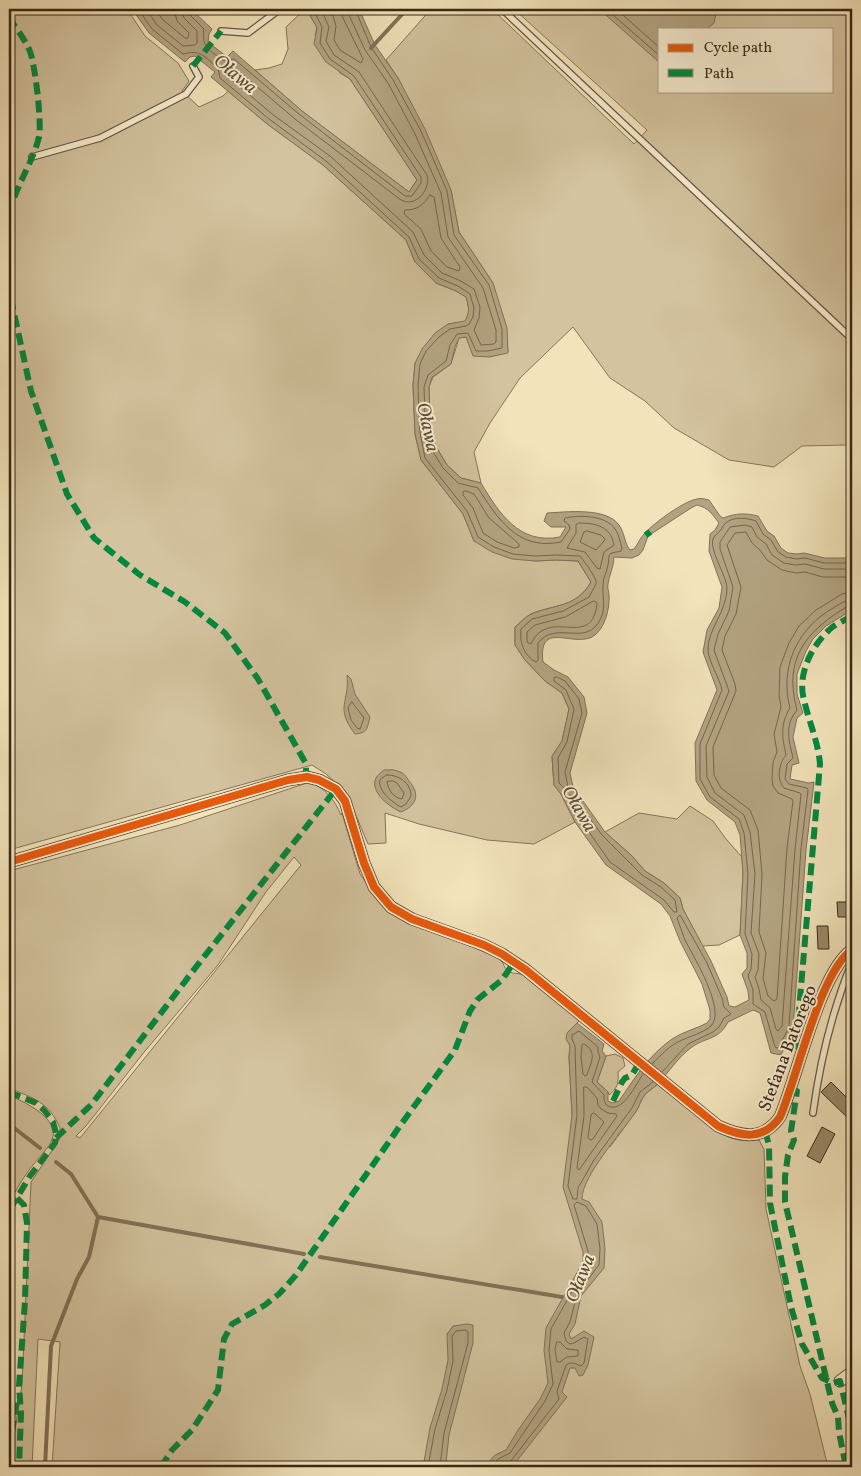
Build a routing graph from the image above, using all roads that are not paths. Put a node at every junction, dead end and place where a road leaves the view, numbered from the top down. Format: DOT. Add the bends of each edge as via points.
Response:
graph roads {
  1 [pos="280,9"];
  2 [pos="502,9"];
  3 [pos="221,31"];
  4 [pos="193,66"];
  5 [pos="32,157"];
  6 [pos="852,339"];
  7 [pos="9,862"];
  8 [pos="852,950"];
  9 [pos="852,962"];
  10 [pos="813,1113"];
  11 [pos="852,1372"];
  12 [pos="840,1381"];
  1 -- 3 [label="lane" via="248,33"];
  2 -- 6 [label="lane"];
  4 -- 5 [label="lane" via="199,77 186,94 100,138"];
  7 -- 8 [label="street, Stefana Batorego" via="288,780 307,777 319,780 336,789 345,801 374,887 391,907 412,919 502,954 642,1062 718,1126 745,1135 765,1131 777,1122 832,974"];
  9 -- 10 [label="lane" via="828,1034"];
  11 -- 12 [label="street"];
}
